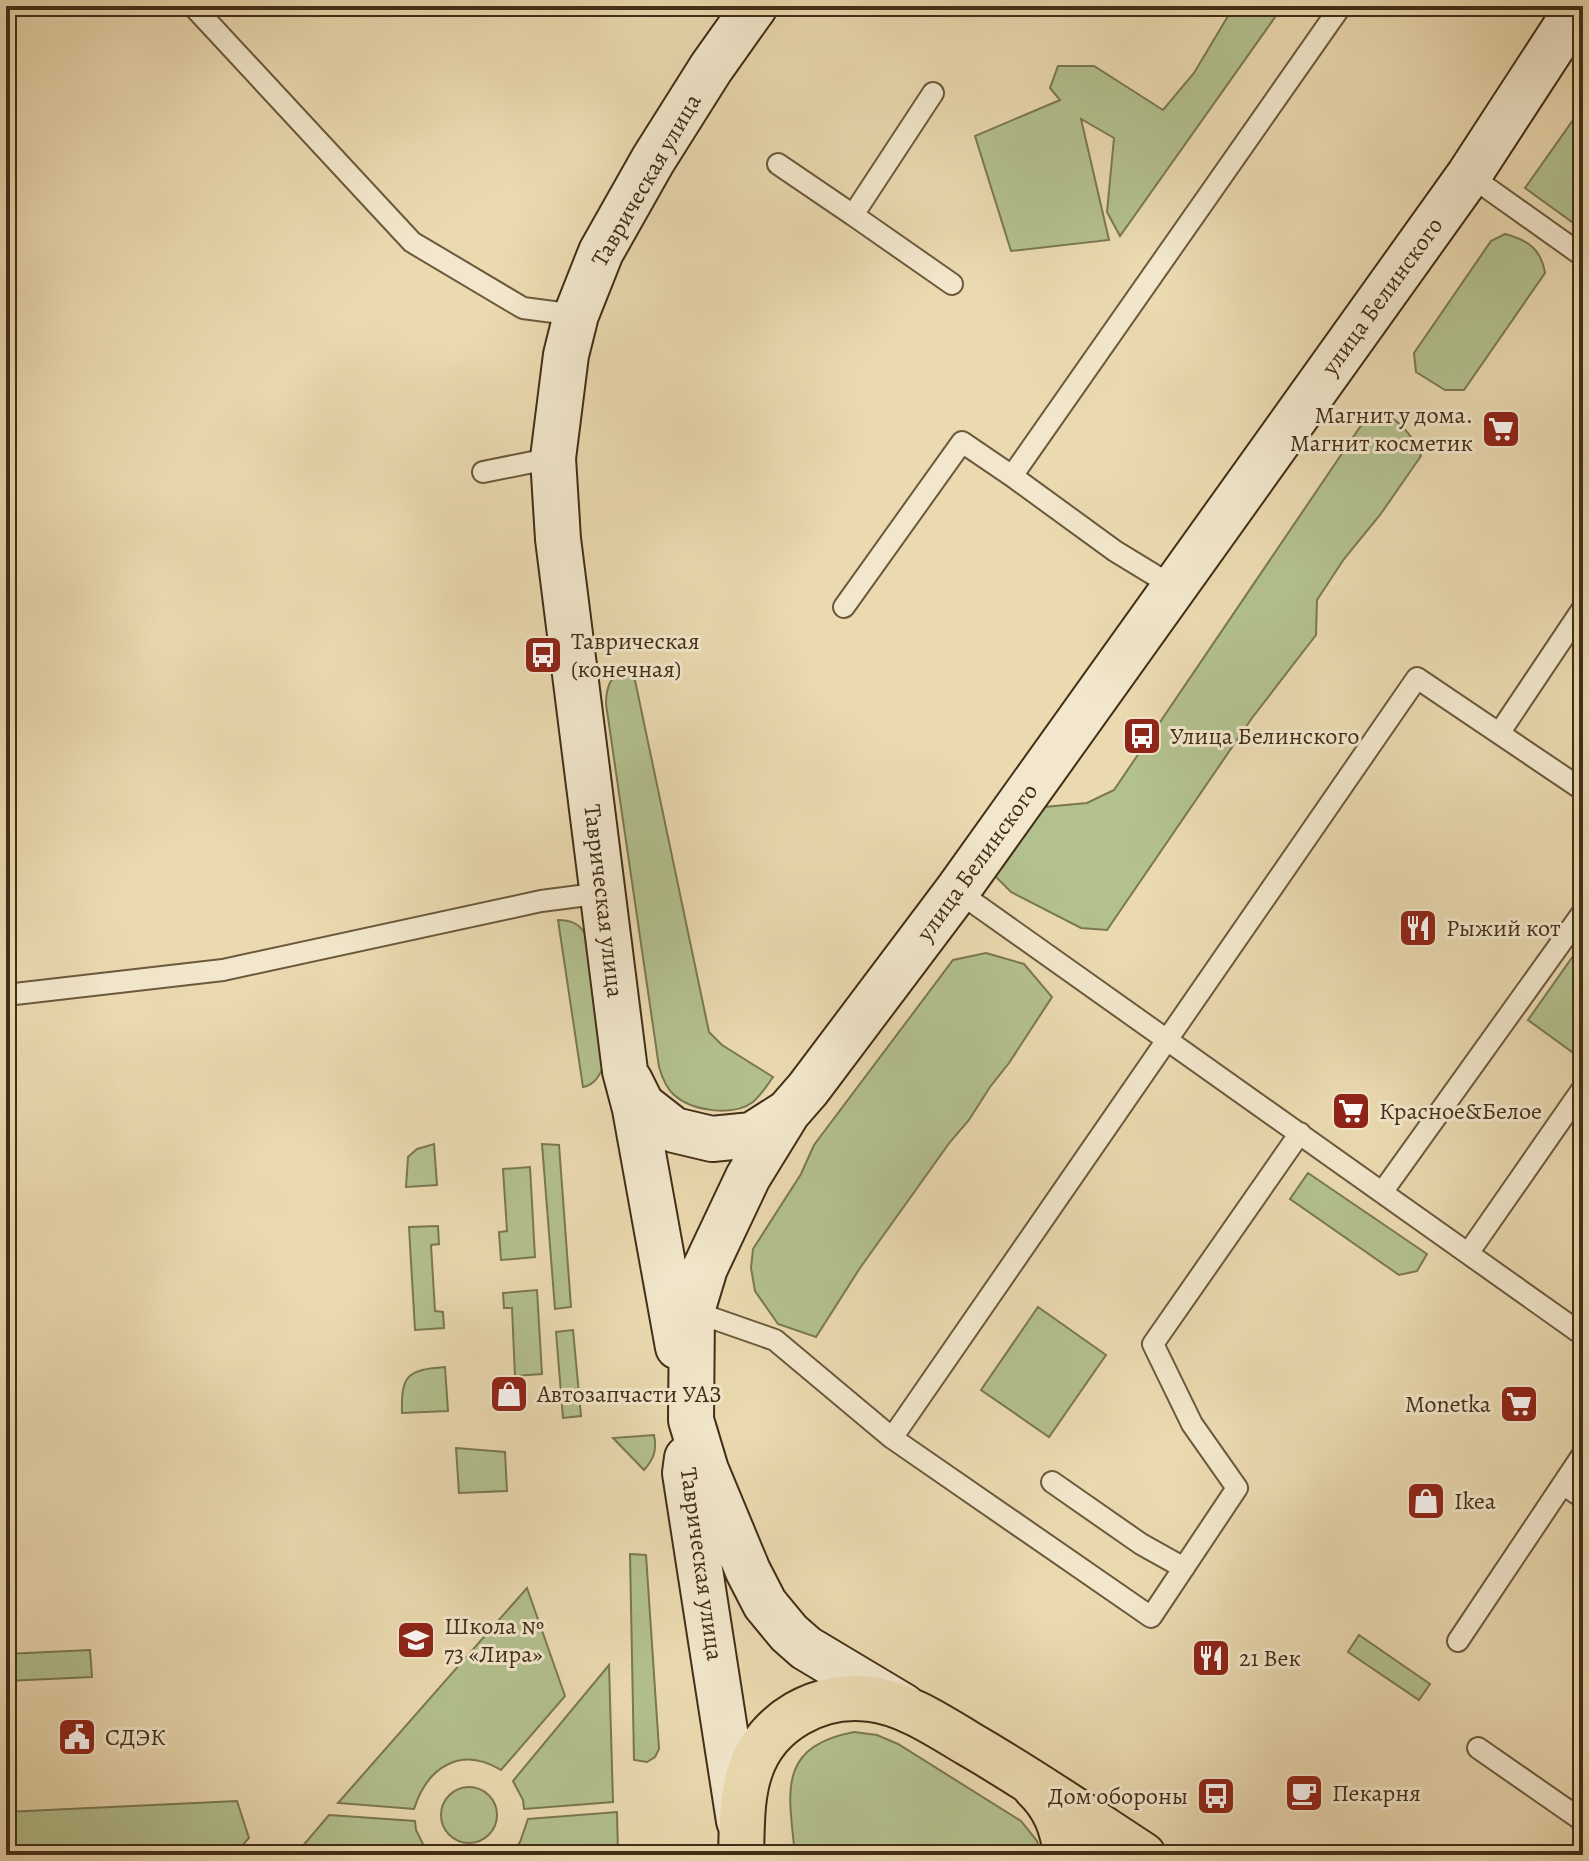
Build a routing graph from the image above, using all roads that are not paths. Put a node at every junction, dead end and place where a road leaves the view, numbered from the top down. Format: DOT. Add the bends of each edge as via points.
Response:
graph roads {
  1 [pos="193,6"];
  2 [pos="755,6"];
  3 [pos="1341,6"];
  4 [pos="1579,6"];
  5 [pos="933,93"];
  6 [pos="778,164"];
  7 [pos="1469,175"];
  8 [pos="853,215"];
  9 [pos="1583,256"];
  10 [pos="952,284"];
  11 [pos="576,315"];
  12 [pos="553,458"];
  13 [pos="483,472"];
  14 [pos="1012,476"];
  15 [pos="1174,587"];
  16 [pos="844,607"];
  17 [pos="1583,608"];
  18 [pos="1500,732"];
  19 [pos="1583,790"];
  20 [pos="957,891"];
  21 [pos="603,893"];
  22 [pos="1583,912"];
  23 [pos="6,995"];
  24 [pos="1168,1040"];
  25 [pos="625,1071"];
  26 [pos="1583,1088"];
  27 [pos="788,1112"];
  28 [pos="1300,1133"];
  29 [pos="1383,1191"];
  30 [pos="1469,1252"];
  31 [pos="692,1311"];
  32 [pos="1583,1335"];
  33 [pos="691,1420"];
  34 [pos="892,1438"];
  35 [pos="1583,1454"];
  36 [pos="1052,1482"];
  37 [pos="1563,1484"];
  38 [pos="1583,1498"];
  39 [pos="1184,1568"];
  40 [pos="1458,1641"];
  41 [pos="930,1721"];
  42 [pos="1478,1748"];
  43 [pos="1022,1775"];
  44 [pos="1583,1821"];
  45 [pos="743,1850"];
  46 [pos="1066,1855"];
  47 [pos="1143,1855"];
  1 -- 11 [label="lane" via="412,242 523,308"];
  2 -- 11 [label="street, Таврическая улица" via="653,160 601,252"];
  3 -- 14 [label="lane"];
  4 -- 7 [label="street, улица Белинского"];
  5 -- 8 [label="lane"];
  6 -- 8 [label="lane"];
  7 -- 9 [label="lane"];
  7 -- 15 [label="street, улица Белинского"];
  8 -- 10 [label="lane"];
  11 -- 12 [label="street, Таврическая улица"];
  12 -- 13 [label="lane"];
  12 -- 21 [label="street, Таврическая улица" via="558,539"];
  14 -- 15 [label="lane"];
  14 -- 16 [label="lane" via="962,442"];
  15 -- 20 [label="street, улица Белинского"];
  17 -- 18 [label="lane"];
  18 -- 19 [label="lane"];
  18 -- 24 [label="lane" via="1417,678"];
  20 -- 24 [label="lane"];
  20 -- 27 [label="street, улица Белинского"];
  21 -- 23 [label="lane" via="541,901 223,970"];
  21 -- 25 [label="street, Таврическая улица"];
  22 -- 29 [label="lane"];
  24 -- 28 [label="lane"];
  24 -- 34 [label="lane"];
  25 -- 27 [label="street" via="642,1105 674,1130 712,1139 752,1135"];
  25 -- 33 [label="street, Таврическая улица"];
  26 -- 30 [label="lane"];
  27 -- 31 [label="street, улица Белинского" via="723,1228"];
  28 -- 29 [label="lane"];
  28 -- 39 [label="lane" via="1153,1344 1192,1424 1237,1488"];
  29 -- 30 [label="lane"];
  30 -- 32 [label="lane"];
  31 -- 33 [label="street, улица Белинского"];
  31 -- 34 [label="lane" via="775,1340"];
  33 -- 41 [label="street, улица Белинского" via="722,1509 765,1604 806,1648"];
  33 -- 45 [label="street, Таврическая улица" via="685,1473"];
  34 -- 39 [label="lane" via="1151,1617"];
  35 -- 37 [label="lane"];
  36 -- 39 [label="lane"];
  37 -- 38 [label="lane"];
  37 -- 40 [label="lane"];
  41 -- 43 [label="main road"];
  41 -- 45 [label="main road" via="872,1699 842,1698 812,1705 786,1720 750,1769"];
  42 -- 44 [label="lane"];
  43 -- 46 [label="main road" via="1047,1798 1063,1829"];
  43 -- 47 [label="main road"];
}
